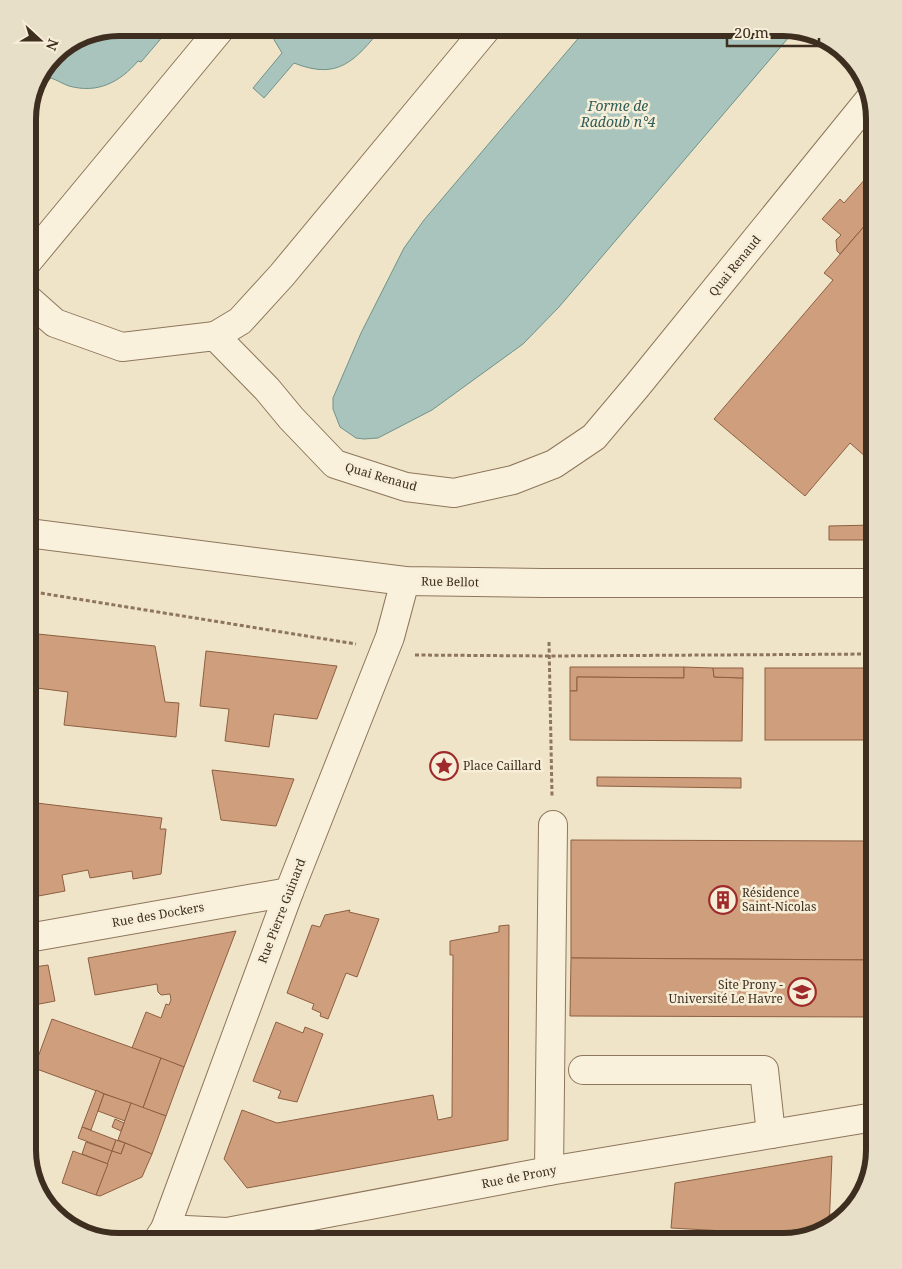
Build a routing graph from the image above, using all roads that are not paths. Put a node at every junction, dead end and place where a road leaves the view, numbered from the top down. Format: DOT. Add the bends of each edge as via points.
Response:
graph roads {
  1 [pos="214,36"];
  2 [pos="480,36"];
  3 [pos="865,106"];
  4 [pos="36,251"];
  5 [pos="36,306"];
  6 [pos="215,336"];
  7 [pos="36,534"];
  8 [pos="405,581"];
  9 [pos="866,583"];
  10 [pos="553,825"];
  11 [pos="289,892"];
  12 [pos="36,937"];
  13 [pos="583,1070"];
  14 [pos="866,1118"];
  15 [pos="770,1134"];
  16 [pos="549,1171"];
  17 [pos="165,1233"];
  18 [pos="214,1233"];
  1 -- 4 [label="street"];
  2 -- 6 [label="street" via="282,275 240,321"];
  3 -- 6 [label="street, Quai Renaud" via="594,437 554,464 513,480 454,493 406,487 335,464"];
  5 -- 6 [label="street" via="56,323 122,347"];
  7 -- 8 [label="street, Rue Bellot"];
  8 -- 9 [label="street, Rue Bellot"];
  8 -- 11 [label="street, Rue Pierre Guinard" via="383,655"];
  10 -- 16 [label="street"];
  11 -- 12 [label="street, Rue des Dockers"];
  11 -- 17 [label="street, Rue Pierre Guinard"];
  13 -- 15 [label="street" via="764,1070"];
  14 -- 15 [label="street, Rue de Prony"];
  15 -- 16 [label="street, Rue de Prony"];
  16 -- 18 [label="street, Rue de Prony"];
}
